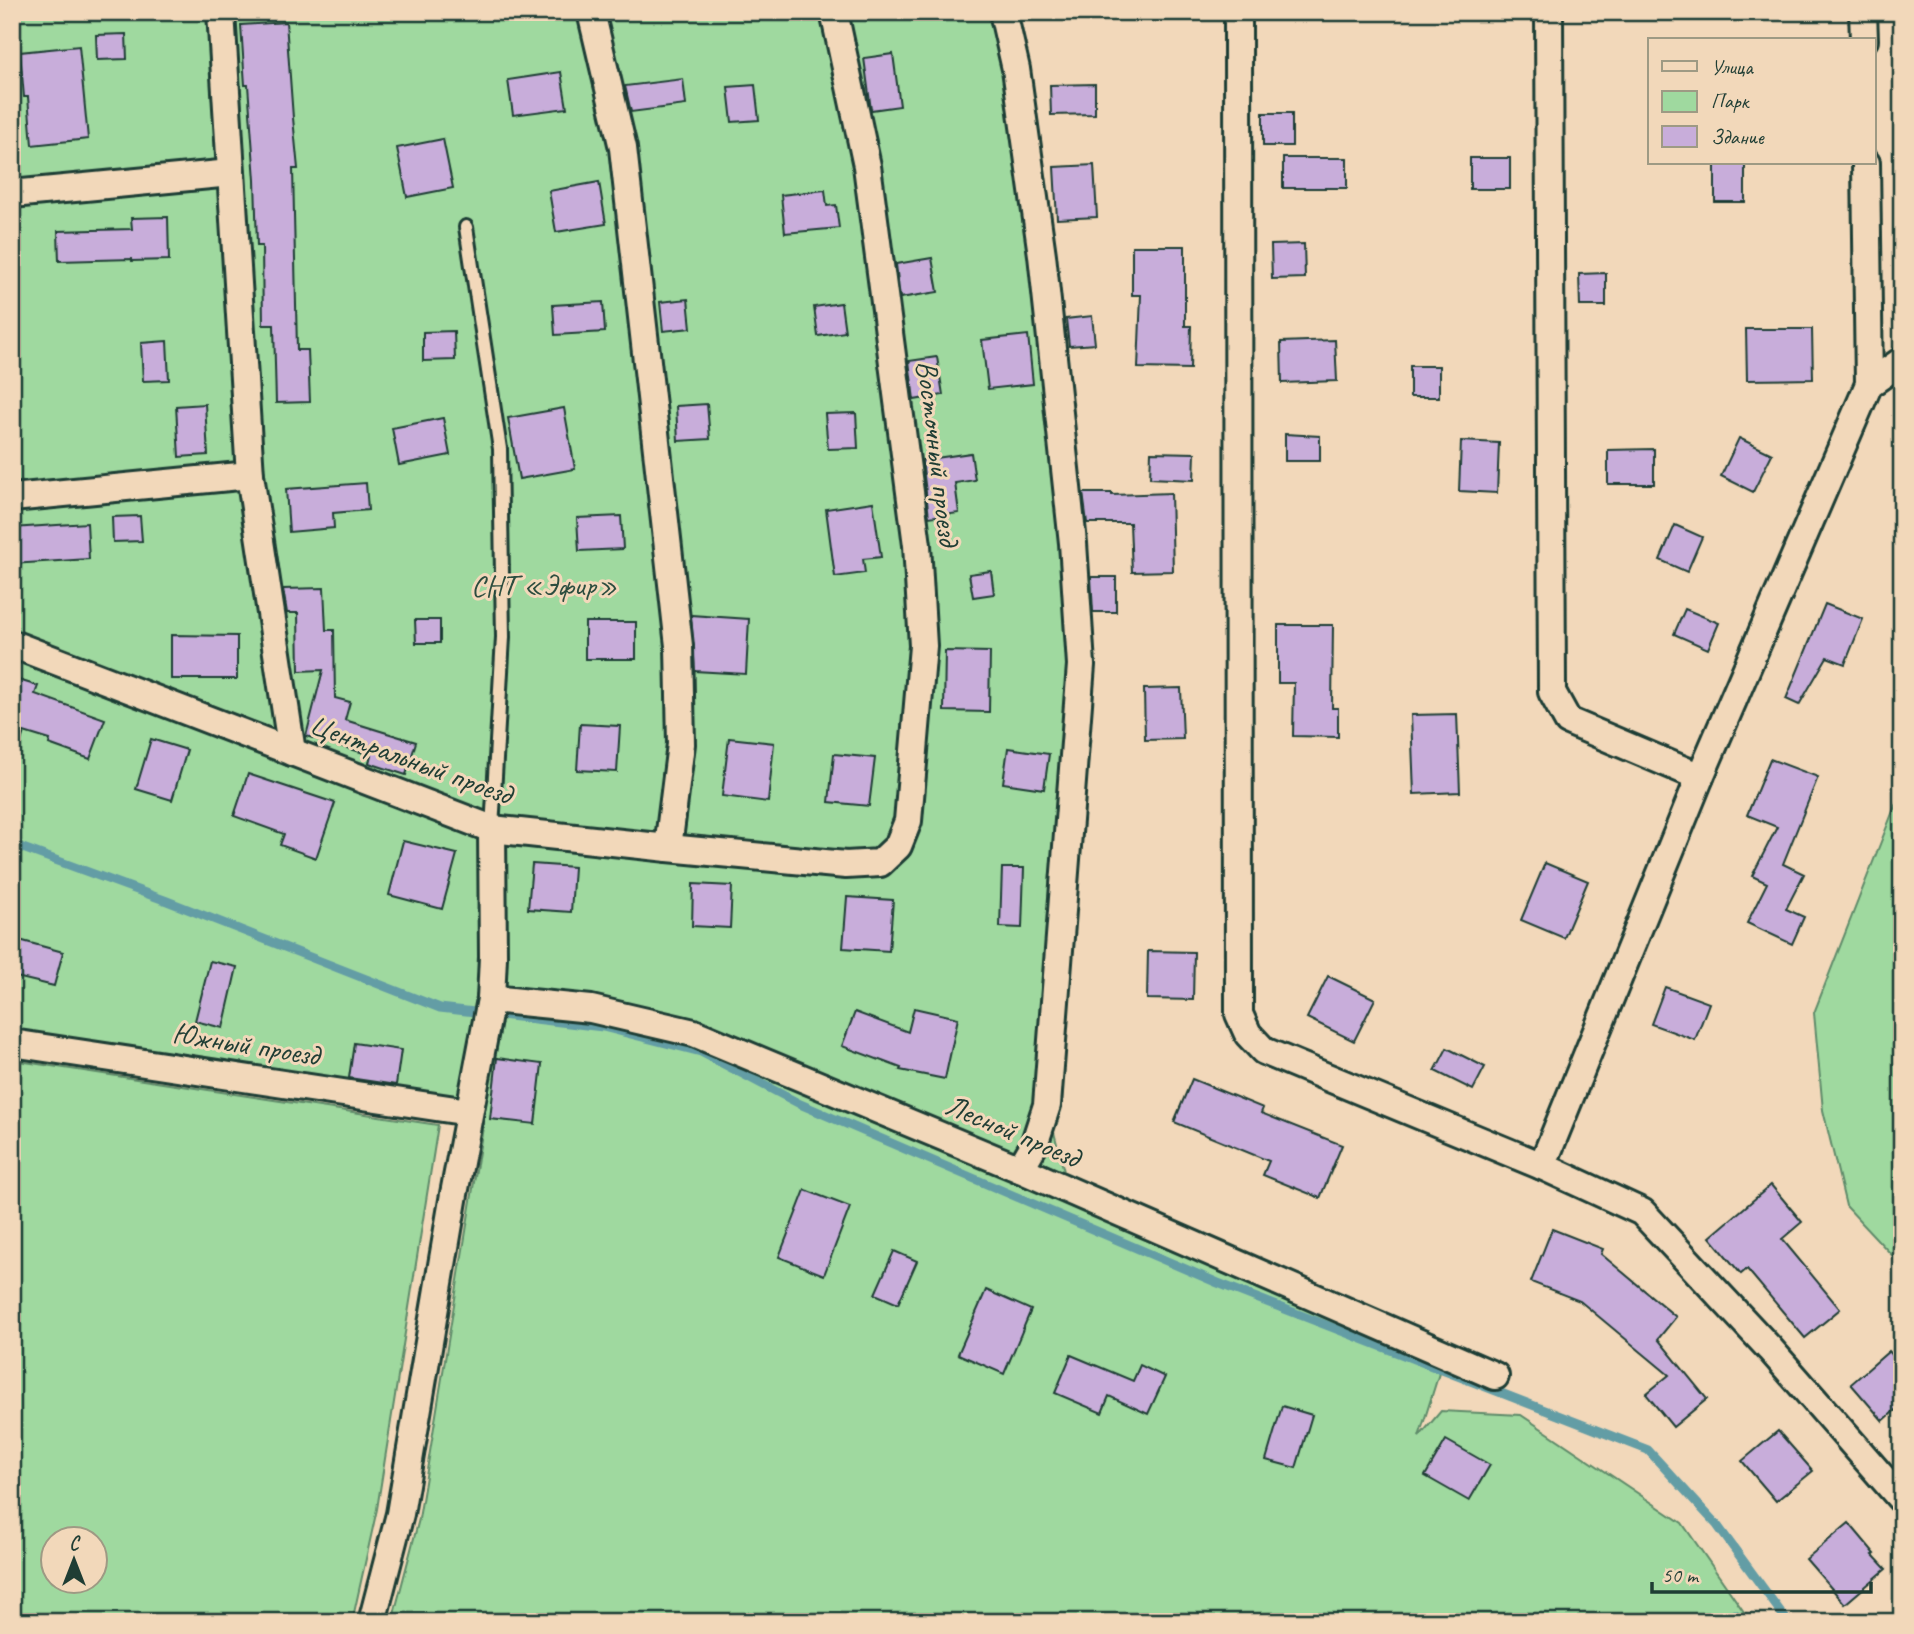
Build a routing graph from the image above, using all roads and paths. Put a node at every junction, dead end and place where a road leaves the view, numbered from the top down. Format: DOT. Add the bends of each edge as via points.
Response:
graph roads {
  1 [pos="221,12"];
  2 [pos="591,12"];
  3 [pos="834,12"];
  4 [pos="1003,12"];
  5 [pos="1238,12"];
  6 [pos="1549,12"];
  7 [pos="1863,12"];
  8 [pos="1864,38"];
  9 [pos="1866,164"];
  10 [pos="231,173"];
  11 [pos="12,194"];
  12 [pos="466,227"];
  13 [pos="1902,361"];
  14 [pos="1869,384"];
  15 [pos="250,475"];
  16 [pos="12,499"];
  17 [pos="12,644"];
  18 [pos="292,752"];
  19 [pos="1700,777"];
  20 [pos="492,829"];
  21 [pos="668,848"];
  22 [pos="846,865"];
  23 [pos="491,999"];
  24 [pos="12,1043"];
  25 [pos="469,1112"];
  26 [pos="1542,1166"];
  27 [pos="1020,1169"];
  28 [pos="1495,1376"];
  29 [pos="1902,1500"];
  30 [pos="372,1622"];
  1 -- 10 [label="street"];
  2 -- 21 [label="street" via="623,148 679,646 681,744"];
  3 -- 22 [label="street, Восточный проезд" via="869,179 917,545 923,646 908,821 898,845 880,863"];
  4 -- 27 [label="street" via="1016,69 1042,255 1082,665 1047,1105 1034,1145"];
  5 -- 26 [label="street" via="1239,1014 1248,1034 1264,1051"];
  6 -- 19 [label="street" via="1552,692 1568,721"];
  7 -- 8 [label="street"];
  9 -- 14 [label="street"];
  10 -- 11 [label="street"];
  10 -- 15 [label="street"];
  12 -- 20 [label="lane" via="500,449 503,636"];
  13 -- 14 [label="street"];
  14 -- 19 [label="street"];
  15 -- 16 [label="street"];
  15 -- 18 [label="street"];
  17 -- 18 [label="street, Центральный проезд"];
  18 -- 20 [label="street, Центральный проезд"];
  19 -- 26 [label="street"];
  20 -- 21 [label="street, Центральный проезд"];
  20 -- 23 [label="street"];
  21 -- 22 [label="street, Центральный проезд"];
  23 -- 25 [label="street"];
  23 -- 27 [label="street, Лесной проезд" via="591,1009 694,1032"];
  24 -- 25 [label="street, Южный проезд"];
  25 -- 30 [label="street" via="400,1514"];
  26 -- 29 [label="street" via="1642,1212"];
  27 -- 28 [label="street, Лесной проезд"];
}
